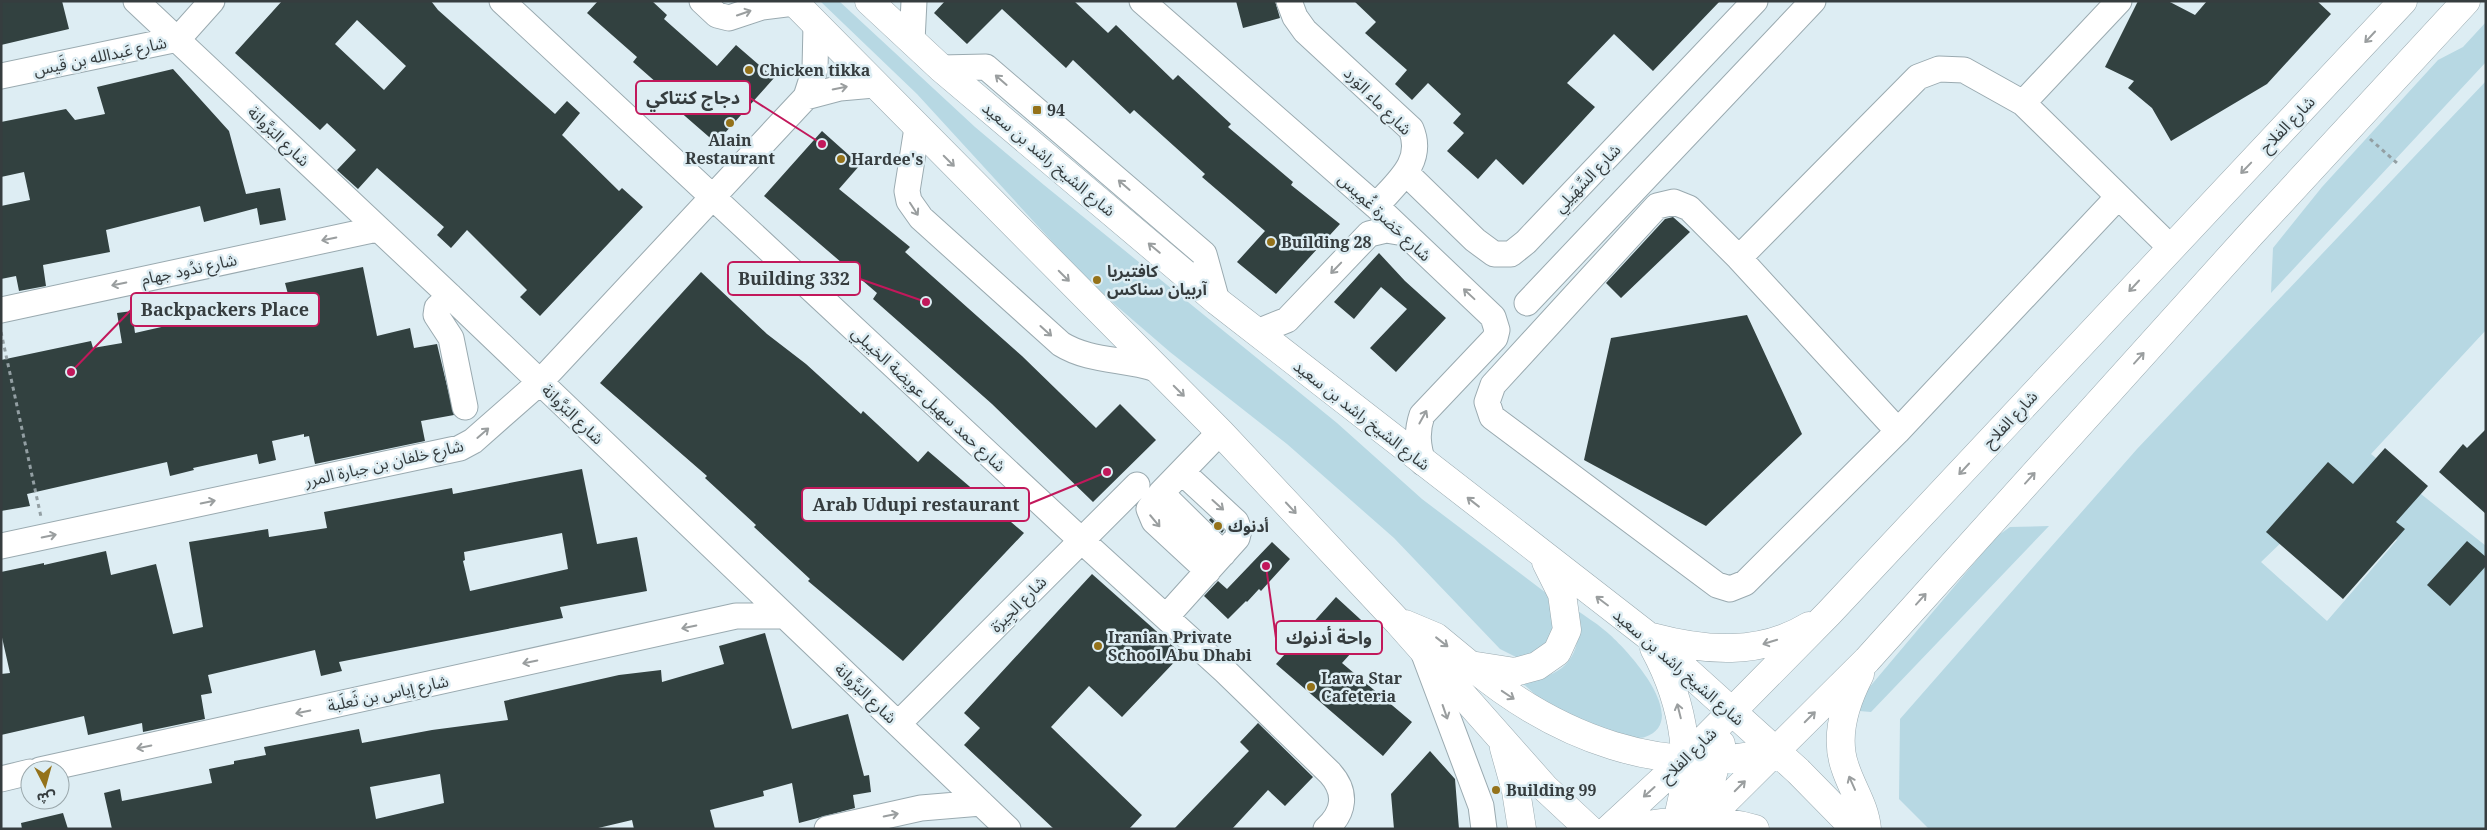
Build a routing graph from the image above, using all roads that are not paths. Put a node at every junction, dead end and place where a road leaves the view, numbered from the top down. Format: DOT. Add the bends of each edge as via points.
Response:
graph roads {
  1 [pos="136,1"];
  2 [pos="212,1"];
  3 [pos="502,1"];
  4 [pos="702,1"];
  5 [pos="869,1"];
  6 [pos="914,1"];
  7 [pos="1142,1"];
  8 [pos="1289,1"];
  9 [pos="1755,1"];
  10 [pos="1813,1"];
  11 [pos="2119,1"];
  12 [pos="2403,1"];
  13 [pos="2466,1"];
  14 [pos="793,2"];
  15 [pos="816,25"];
  16 [pos="178,39"];
  17 [pos="912,41"];
  18 [pos="1,76"];
  19 [pos="874,85"];
  20 [pos="806,97"];
  21 [pos="2023,103"];
  22 [pos="917,128"];
  23 [pos="1406,173"];
  24 [pos="2118,197"];
  25 [pos="712,198"];
  26 [pos="1376,206"];
  27 [pos="377,229"];
  28 [pos="1404,233"];
  29 [pos="2170,247"];
  30 [pos="1739,258"];
  31 [pos="450,296"];
  32 [pos="1528,303"];
  33 [pos="1,310"];
  34 [pos="1257,332"];
  35 [pos="1156,369"];
  36 [pos="540,382"];
  37 [pos="465,407"];
  38 [pos="1898,431"];
  39 [pos="1220,432"];
  40 [pos="1423,463"];
  41 [pos="1182,472"];
  42 [pos="1137,485"];
  43 [pos="1081,540"];
  44 [pos="1,546"];
  45 [pos="1543,556"];
  46 [pos="1216,562"];
  47 [pos="752,585"];
  48 [pos="1829,614"];
  49 [pos="736,616"];
  50 [pos="784,616"];
  51 [pos="1166,617"];
  52 [pos="1398,622"];
  53 [pos="1647,635"];
  54 [pos="1422,650"];
  55 [pos="1867,660"];
  56 [pos="1470,664"];
  57 [pos="1732,712"];
  58 [pos="898,724"];
  59 [pos="1502,742"];
  60 [pos="1775,751"];
  61 [pos="1685,759"];
  62 [pos="1716,761"];
  63 [pos="70,763"];
  64 [pos="948,771"];
  65 [pos="20,774"];
  66 [pos="1,778"];
  67 [pos="982,803"];
  68 [pos="921,808"];
  69 [pos="1692,825"];
  70 [pos="827,829"];
  71 [pos="1008,829"];
  72 [pos="1326,829"];
  73 [pos="1484,829"];
  74 [pos="1522,829"];
  75 [pos="1589,829"];
  76 [pos="1609,829"];
  77 [pos="1628,829"];
  78 [pos="1755,829"];
  79 [pos="1855,829"];
  80 [pos="1867,829"];
  1 -- 16 [label="street, شارع البَرَّوانة"];
  2 -- 16 [label="street, شارع عَبدالله بن قَيس"];
  3 -- 25 [label="street, شارع حمد سهيل عويضة الخييلي"];
  4 -- 14 [label="street, one-way" via="717,15 729,18 762,7"];
  5 -- 17 [label="main road, شارع الشيخ راشد بن سعيد"];
  6 -- 17 [label="street"];
  7 -- 26 [label="street, شارع حَضرة غُمِيس"];
  8 -- 23 [label="street, شارع ماء الوَرد" via="1305,31 1411,129 1416,142 1414,157"];
  9 -- 23 [label="street, شارع السِّهَيلِي" via="1511,254 1494,254 1475,240"];
  10 -- 32 [label="street"];
  11 -- 21 [label="street"];
  12 -- 29 [label="main road, شارع الفلاح, one-way"];
  55 -- 13 [label="main road, one-way"];
  14 -- 15 [label="main road"];
  15 -- 19 [label="main road"];
  15 -- 20 [label="street, شارع خلفان بن جبارة المرر" via="816,62"];
  16 -- 18 [label="street, شارع عَبدالله بن قَيس"];
  16 -- 27 [label="street, شارع البَرَّوانة"];
  34 -- 17 [label="main road, شارع الشيخ راشد بن سعيد, one-way"];
  20 -- 19 [label="street, one-way" via="840,88"];
  19 -- 22 [label="main road"];
  20 -- 25 [label="street, شارع خلفان بن جبارة المرر"];
  21 -- 24 [label="street"];
  21 -- 30 [label="street" via="1964,70 1939,70 1918,77"];
  22 -- 35 [label="main road, one-way"];
  22 -- 35 [label="street, one-way" via="907,191 914,210 921,218 1066,347 1093,357"];
  23 -- 26 [label="street, شارع ماء الوَرد"];
  24 -- 29 [label="street"];
  24 -- 38 [label="street"];
  25 -- 36 [label="street, شارع خلفان بن جبارة المرر"];
  25 -- 43 [label="street, شارع حمد سهيل عويضة الخييلي"];
  26 -- 28 [label="street, شارع حَضرة غُمِيس"];
  27 -- 31 [label="street, شارع البَرَّوانة"];
  27 -- 33 [label="street, شارع ندُود جهام, one-way"];
  28 -- 34 [label="street, one-way" via="1386,230 1369,234 1288,320"];
  40 -- 28 [label="street, شارع حَضرة غُمِيس, one-way" via="1417,430 1422,415 1494,338 1497,330 1493,318"];
  29 -- 48 [label="main road, شارع الفلاح, one-way"];
  30 -- 38 [label="street"];
  30 -- 38 [label="street" via="1689,208 1674,202 1657,206 1493,385 1487,402 1492,417 1716,585 1730,589 1746,583"];
  31 -- 36 [label="street, شارع البَرَّوانة"];
  31 -- 37 [label="street" via="437,308 436,315 451,338"];
  34 -- 40 [label="main road, شارع الشيخ راشد بن سعيد"];
  35 -- 39 [label="main road, one-way"];
  44 -- 36 [label="street, شارع خلفان بن جبارة المرر, one-way" via="460,448 473,441"];
  36 -- 47 [label="street, شارع البَرَّوانة"];
  39 -- 41 [label="street"];
  39 -- 52 [label="main road, one-way"];
  45 -- 40 [label="main road, شارع الشيخ راشد بن سعيد, one-way"];
  41 -- 46 [label="street, one-way" via="1161,493"];
  41 -- 46 [label="street, one-way" via="1238,526 1237,538"];
  42 -- 43 [label="street, شارع الجِيرَة"];
  43 -- 51 [label="street, شارع حمد سهيل عويضة الخييلي"];
  43 -- 58 [label="street, شارع الجِيرَة"];
  53 -- 45 [label="main road, شارع الشيخ راشد بن سعيد, one-way"];
  45 -- 56 [label="main road" via="1562,594 1567,615 1567,630 1557,652 1537,666 1515,672"];
  46 -- 51 [label="street"];
  47 -- 49 [label="street" via="749,599"];
  47 -- 50 [label="street, شارع البَرَّوانة"];
  48 -- 53 [label="main road, one-way" via="1798,632 1763,644 1730,649 1688,646"];
  48 -- 57 [label="main road, شارع الفلاح"];
  49 -- 50 [label="street, شارع إياس بن ثَعلَبة"];
  49 -- 63 [label="street, شارع إياس بن ثَعلَبة, one-way"];
  50 -- 58 [label="street, شارع البَرَّوانة"];
  51 -- 72 [label="street, شارع حمد سهيل عويضة الخييلي" via="1336,779 1342,805 1335,821"];
  52 -- 54 [label="main road"];
  52 -- 56 [label="main road, one-way" via="1436,637"];
  53 -- 57 [label="main road, شارع الشيخ راشد بن سعيد"];
  61 -- 53 [label="main road, one-way" via="1677,703"];
  54 -- 59 [label="main road"];
  54 -- 73 [label="street, one-way" via="1481,806"];
  60 -- 55 [label="main road, one-way"];
  80 -- 55 [label="main road, one-way" via="1866,813 1844,766 1841,746 1846,701"];
  56 -- 61 [label="main road, one-way" via="1508,695 1566,729 1603,743"];
  57 -- 60 [label="main road, شارع الشيخ راشد بن سعيد"];
  57 -- 61 [label="main road, شارع الفلاح"];
  57 -- 62 [label="main road"];
  58 -- 64 [label="street, شارع البَرَّوانة"];
  59 -- 74 [label="main road" via="1516,791"];
  59 -- 75 [label="main road" via="1565,809"];
  60 -- 62 [label="main road"];
  69 -- 60 [label="main road, one-way"];
  60 -- 79 [label="main road, شارع الشيخ راشد بن سعيد"];
  61 -- 62 [label="main road"];
  61 -- 69 [label="main road" via="1682,801"];
  61 -- 76 [label="main road, شارع الفلاح, one-way"];
  62 -- 69 [label="main road"];
  64 -- 67 [label="street, شارع البَرَّوانة"];
  64 -- 68 [label="street" via="940,793"];
  65 -- 66 [label="street"];
  67 -- 68 [label="street"];
  67 -- 71 [label="street, شارع البَرَّوانة"];
  70 -- 68 [label="street, one-way"];
  69 -- 77 [label="main road"];
  69 -- 78 [label="main road"];
}
